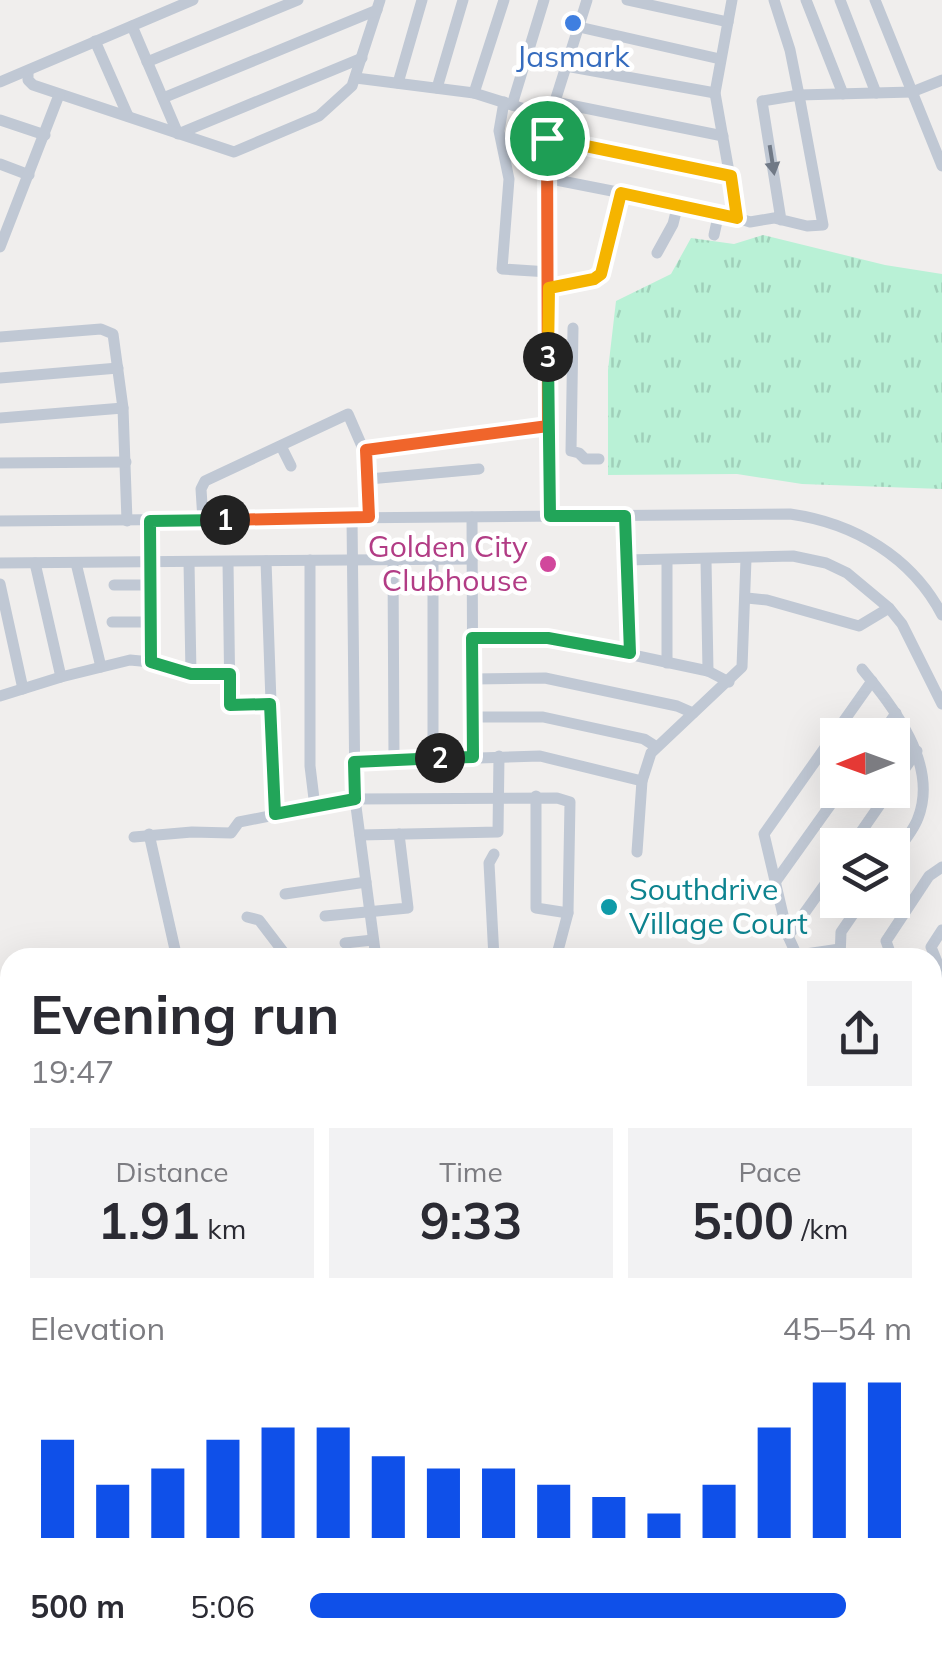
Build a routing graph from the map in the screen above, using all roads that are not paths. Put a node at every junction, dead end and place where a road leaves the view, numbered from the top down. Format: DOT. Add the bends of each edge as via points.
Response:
graph roads {
  1 [pos="193,0"];
  2 [pos="298,0"];
  3 [pos="422,0"];
  4 [pos="462,0"];
  5 [pos="504,0"];
  6 [pos="544,0"];
  7 [pos="587,0"];
  8 [pos="627,0"];
  9 [pos="732,0"];
  10 [pos="774,0"];
  11 [pos="806,0"];
  12 [pos="840,0"];
  13 [pos="874,0"];
  14 [pos="378,5"];
  15 [pos="728,22"];
  16 [pos="132,26"];
  17 [pos="578,27"];
  18 [pos="95,41"];
  19 [pos="362,58"];
  20 [pos="720,59"];
  21 [pos="147,62"];
  22 [pos="566,66"];
  23 [pos="28,71"];
  24 [pos="356,78"];
  25 [pos="942,80"];
  26 [pos="0,82"];
  27 [pos="398,82"];
  28 [pos="437,88"];
  29 [pos="912,92"];
  30 [pos="474,93"];
  31 [pos="715,93"];
  32 [pos="876,93"];
  33 [pos="843,94"];
  34 [pos="59,95"];
  35 [pos="800,95"];
  36 [pos="163,98"];
  37 [pos="555,102"];
  38 [pos="508,104"];
  39 [pos="128,116"];
  40 [pos="550,117"];
  41 [pos="0,120"];
  42 [pos="178,134"];
  43 [pos="44,135"];
  44 [pos="724,136"];
  45 [pos="547,138"];
  46 [pos="0,164"];
  47 [pos="942,166"];
  48 [pos="29,174"];
  49 [pos="731,176"];
  50 [pos="546,178"];
  51 [pos="621,193"];
  52 [pos="678,204"];
  53 [pos="0,206"];
  54 [pos="14,212"];
  55 [pos="719,212"];
  56 [pos="737,218"];
  57 [pos="782,220"];
  58 [pos="714,235"];
  59 [pos="0,247"];
  60 [pos="657,253"];
  61 [pos="549,272"];
  62 [pos="549,288"];
  63 [pos="573,328"];
  64 [pos="0,338"];
  65 [pos="118,368"];
  66 [pos="0,378"];
  67 [pos="124,408"];
  68 [pos="0,418"];
  69 [pos="548,429"];
  70 [pos="571,430"];
  71 [pos="281,446"];
  72 [pos="366,450"];
  73 [pos="599,459"];
  74 [pos="126,462"];
  75 [pos="0,463"];
  76 [pos="291,466"];
  77 [pos="479,470"];
  78 [pos="368,479"];
  79 [pos="550,516"];
  80 [pos="625,516"];
  81 [pos="352,517"];
  82 [pos="369,517"];
  83 [pos="472,517"];
  84 [pos="202,520"];
  85 [pos="150,521"];
  86 [pos="0,522"];
  87 [pos="127,522"];
  88 [pos="472,559"];
  89 [pos="746,559"];
  90 [pos="310,560"];
  91 [pos="352,560"];
  92 [pos="393,560"];
  93 [pos="433,560"];
  94 [pos="626,560"];
  95 [pos="667,560"];
  96 [pos="706,560"];
  97 [pos="266,561"];
  98 [pos="149,562"];
  99 [pos="189,562"];
  100 [pos="228,562"];
  101 [pos="34,563"];
  102 [pos="76,563"];
  103 [pos="0,564"];
  104 [pos="0,584"];
  105 [pos="114,585"];
  106 [pos="150,585"];
  107 [pos="747,598"];
  108 [pos="890,608"];
  109 [pos="942,615"];
  110 [pos="112,622"];
  111 [pos="150,622"];
  112 [pos="472,638"];
  113 [pos="630,653"];
  114 [pos="151,662"];
  115 [pos="667,663"];
  116 [pos="101,667"];
  117 [pos="862,669"];
  118 [pos="708,671"];
  119 [pos="191,674"];
  120 [pos="230,674"];
  121 [pos="61,676"];
  122 [pos="473,679"];
  123 [pos="872,681"];
  124 [pos="729,682"];
  125 [pos="23,689"];
  126 [pos="0,696"];
  127 [pos="270,704"];
  128 [pos="942,704"];
  129 [pos="693,713"];
  130 [pos="896,713"];
  131 [pos="473,717"];
  132 [pos="892,718"];
  133 [pos="656,746"];
  134 [pos="918,751"];
  135 [pos="499,756"];
  136 [pos="473,757"];
  137 [pos="433,759"];
  138 [pos="394,760"];
  139 [pos="354,762"];
  140 [pos="910,762"];
  141 [pos="642,781"];
  142 [pos="498,796"];
  143 [pos="536,796"];
  144 [pos="355,799"];
  145 [pos="314,807"];
  146 [pos="828,808"];
  147 [pos="275,814"];
  148 [pos="910,830"];
  149 [pos="149,834"];
  150 [pos="400,834"];
  151 [pos="360,835"];
  152 [pos="134,837"];
  153 [pos="637,852"];
  154 [pos="494,854"];
  155 [pos="942,867"];
  156 [pos="776,881"];
  157 [pos="366,882"];
  158 [pos="820,891"];
  159 [pos="285,894"];
  160 [pos="369,911"];
  161 [pos="568,913"];
  162 [pos="325,916"];
  163 [pos="248,918"];
  164 [pos="852,918"];
  165 [pos="788,936"];
  166 [pos="373,940"];
  167 [pos="346,943"];
  168 [pos="175,948"];
  169 [pos="280,948"];
  170 [pos="374,948"];
  171 [pos="494,948"];
  172 [pos="559,948"];
  173 [pos="794,948"];
  174 [pos="840,948"];
  175 [pos="888,948"];
  1 -- 16 [label="street"];
  2 -- 21 [label="street"];
  3 -- 27 [label="street"];
  4 -- 28 [label="street"];
  5 -- 30 [label="street"];
  6 -- 38 [label="street"];
  7 -- 17 [label="street"];
  8 -- 15 [label="street"];
  9 -- 15 [label="street"];
  10 -- 35 [label="street"];
  11 -- 33 [label="street"];
  12 -- 32 [label="street"];
  13 -- 29 [label="street"];
  14 -- 19 [label="street"];
  14 -- 36 [label="street"];
  15 -- 20 [label="street"];
  16 -- 18 [label="street"];
  16 -- 21 [label="street"];
  17 -- 20 [label="street"];
  17 -- 22 [label="street"];
  18 -- 23 [label="street"];
  18 -- 39 [label="street"];
  19 -- 24 [label="street"];
  19 -- 42 [label="street"];
  20 -- 31 [label="street"];
  21 -- 36 [label="street"];
  22 -- 31 [label="street"];
  22 -- 37 [label="street"];
  23 -- 26 [label="street"];
  23 -- 34 [label="street" via="30,83"];
  24 -- 27 [label="street"];
  24 -- 42 [label="street" via="319,116 234,152"];
  25 -- 29 [label="street"];
  27 -- 28 [label="street"];
  28 -- 30 [label="street"];
  29 -- 32 [label="street"];
  29 -- 47 [label="street"];
  30 -- 38 [label="street"];
  31 -- 44 [label="street"];
  32 -- 33 [label="street"];
  33 -- 35 [label="street"];
  34 -- 39 [label="street"];
  34 -- 43 [label="street"];
  35 -- 57 [label="street, one-way" via="762,101"];
  35 -- 57 [label="street" via="823,225"];
  36 -- 42 [label="street"];
  37 -- 40 [label="street"];
  37 -- 44 [label="street"];
  38 -- 40 [label="street"];
  38 -- 61 [label="street" via="498,131 510,178 502,269"];
  39 -- 42 [label="street"];
  40 -- 45 [label="street"];
  41 -- 43 [label="street"];
  43 -- 48 [label="street"];
  44 -- 49 [label="street"];
  45 -- 49 [label="street"];
  45 -- 50 [label="street"];
  46 -- 48 [label="street"];
  48 -- 54 [label="street"];
  49 -- 56 [label="street"];
  50 -- 51 [label="street"];
  50 -- 61 [label="street"];
  51 -- 52 [label="street"];
  51 -- 62 [label="street" via="601,274"];
  52 -- 55 [label="street"];
  52 -- 60 [label="street"];
  53 -- 54 [label="street"];
  54 -- 59 [label="street"];
  55 -- 56 [label="street"];
  55 -- 58 [label="street"];
  56 -- 57 [label="street"];
  61 -- 62 [label="street"];
  62 -- 69 [label="street"];
  63 -- 70 [label="street"];
  64 -- 65 [label="street" via="108,330"];
  65 -- 66 [label="street"];
  65 -- 67 [label="street"];
  67 -- 68 [label="street"];
  67 -- 74 [label="street"];
  69 -- 70 [label="street"];
  69 -- 72 [label="street"];
  69 -- 79 [label="street"];
  70 -- 73 [label="street" via="571,451"];
  71 -- 72 [label="street" via="348,414"];
  71 -- 76 [label="street"];
  71 -- 84 [label="street" via="205,481"];
  72 -- 78 [label="street"];
  74 -- 75 [label="street"];
  74 -- 87 [label="street"];
  77 -- 78 [label="street"];
  78 -- 82 [label="street"];
  79 -- 80 [label="street"];
  79 -- 83 [label="street"];
  80 -- 94 [label="street"];
  80 -- 109 [label="street" via="823,518 864,536 915,574"];
  81 -- 82 [label="street"];
  81 -- 84 [label="street"];
  81 -- 91 [label="street"];
  82 -- 83 [label="street"];
  83 -- 88 [label="street"];
  84 -- 85 [label="street"];
  85 -- 87 [label="street"];
  85 -- 98 [label="street"];
  86 -- 87 [label="street"];
  88 -- 93 [label="street"];
  88 -- 112 [label="street"];
  89 -- 96 [label="street"];
  89 -- 107 [label="street"];
  89 -- 108 [label="street" via="826,562"];
  90 -- 91 [label="street"];
  90 -- 97 [label="street"];
  90 -- 145 [label="street"];
  91 -- 92 [label="street"];
  91 -- 139 [label="street"];
  92 -- 93 [label="street"];
  92 -- 138 [label="street"];
  93 -- 137 [label="street"];
  94 -- 95 [label="street"];
  94 -- 113 [label="street"];
  95 -- 96 [label="street"];
  95 -- 115 [label="street"];
  96 -- 118 [label="street"];
  97 -- 100 [label="street"];
  97 -- 127 [label="street"];
  98 -- 99 [label="street"];
  98 -- 102 [label="street"];
  98 -- 106 [label="street"];
  99 -- 100 [label="street"];
  99 -- 119 [label="street"];
  100 -- 120 [label="street"];
  101 -- 102 [label="street"];
  101 -- 103 [label="street"];
  101 -- 121 [label="street"];
  102 -- 116 [label="street"];
  104 -- 125 [label="street"];
  105 -- 106 [label="street"];
  106 -- 111 [label="street"];
  107 -- 108 [label="street" via="859,626"];
  107 -- 124 [label="street" via="742,666"];
  108 -- 128 [label="street"];
  110 -- 111 [label="street"];
  111 -- 114 [label="street"];
  112 -- 113 [label="street" via="548,638"];
  112 -- 122 [label="street"];
  113 -- 115 [label="street"];
  114 -- 116 [label="street"];
  114 -- 119 [label="street"];
  115 -- 118 [label="street"];
  116 -- 121 [label="street"];
  117 -- 123 [label="street"];
  118 -- 124 [label="street"];
  119 -- 120 [label="street"];
  120 -- 127 [label="street" via="230,705"];
  121 -- 125 [label="street"];
  122 -- 129 [label="street" via="545,678"];
  122 -- 131 [label="street"];
  123 -- 130 [label="street"];
  123 -- 156 [label="street" via="764,834"];
  124 -- 129 [label="street"];
  125 -- 126 [label="street"];
  127 -- 147 [label="street"];
  129 -- 133 [label="street"];
  130 -- 132 [label="street"];
  130 -- 134 [label="street"];
  131 -- 133 [label="street" via="543,716"];
  131 -- 136 [label="street"];
  133 -- 141 [label="street"];
  134 -- 140 [label="street"];
  134 -- 148 [label="street" via="920,815"];
  135 -- 136 [label="street"];
  135 -- 141 [label="street" via="540,756"];
  135 -- 142 [label="street"];
  136 -- 137 [label="street"];
  137 -- 138 [label="street"];
  138 -- 139 [label="street"];
  139 -- 144 [label="street"];
  141 -- 153 [label="street"];
  142 -- 143 [label="street"];
  142 -- 144 [label="street"];
  142 -- 150 [label="street" via="498,832"];
  143 -- 161 [label="street" via="536,908"];
  143 -- 161 [label="street" via="570,802"];
  144 -- 145 [label="street"];
  144 -- 151 [label="street"];
  145 -- 147 [label="street"];
  146 -- 156 [label="street"];
  147 -- 149 [label="street" via="239,822 231,833"];
  149 -- 152 [label="street"];
  149 -- 168 [label="street"];
  150 -- 151 [label="street"];
  150 -- 160 [label="street" via="408,908"];
  151 -- 157 [label="street"];
  154 -- 171 [label="street"];
  155 -- 175 [label="street" via="928,876 886,941"];
  156 -- 165 [label="street"];
  157 -- 159 [label="street"];
  157 -- 160 [label="street"];
  158 -- 165 [label="street"];
  160 -- 162 [label="street"];
  160 -- 166 [label="street"];
  161 -- 172 [label="street"];
  163 -- 169 [label="street" via="259,920"];
  164 -- 174 [label="street"];
  165 -- 173 [label="street"];
  166 -- 167 [label="street"];
  166 -- 170 [label="street"];
}
